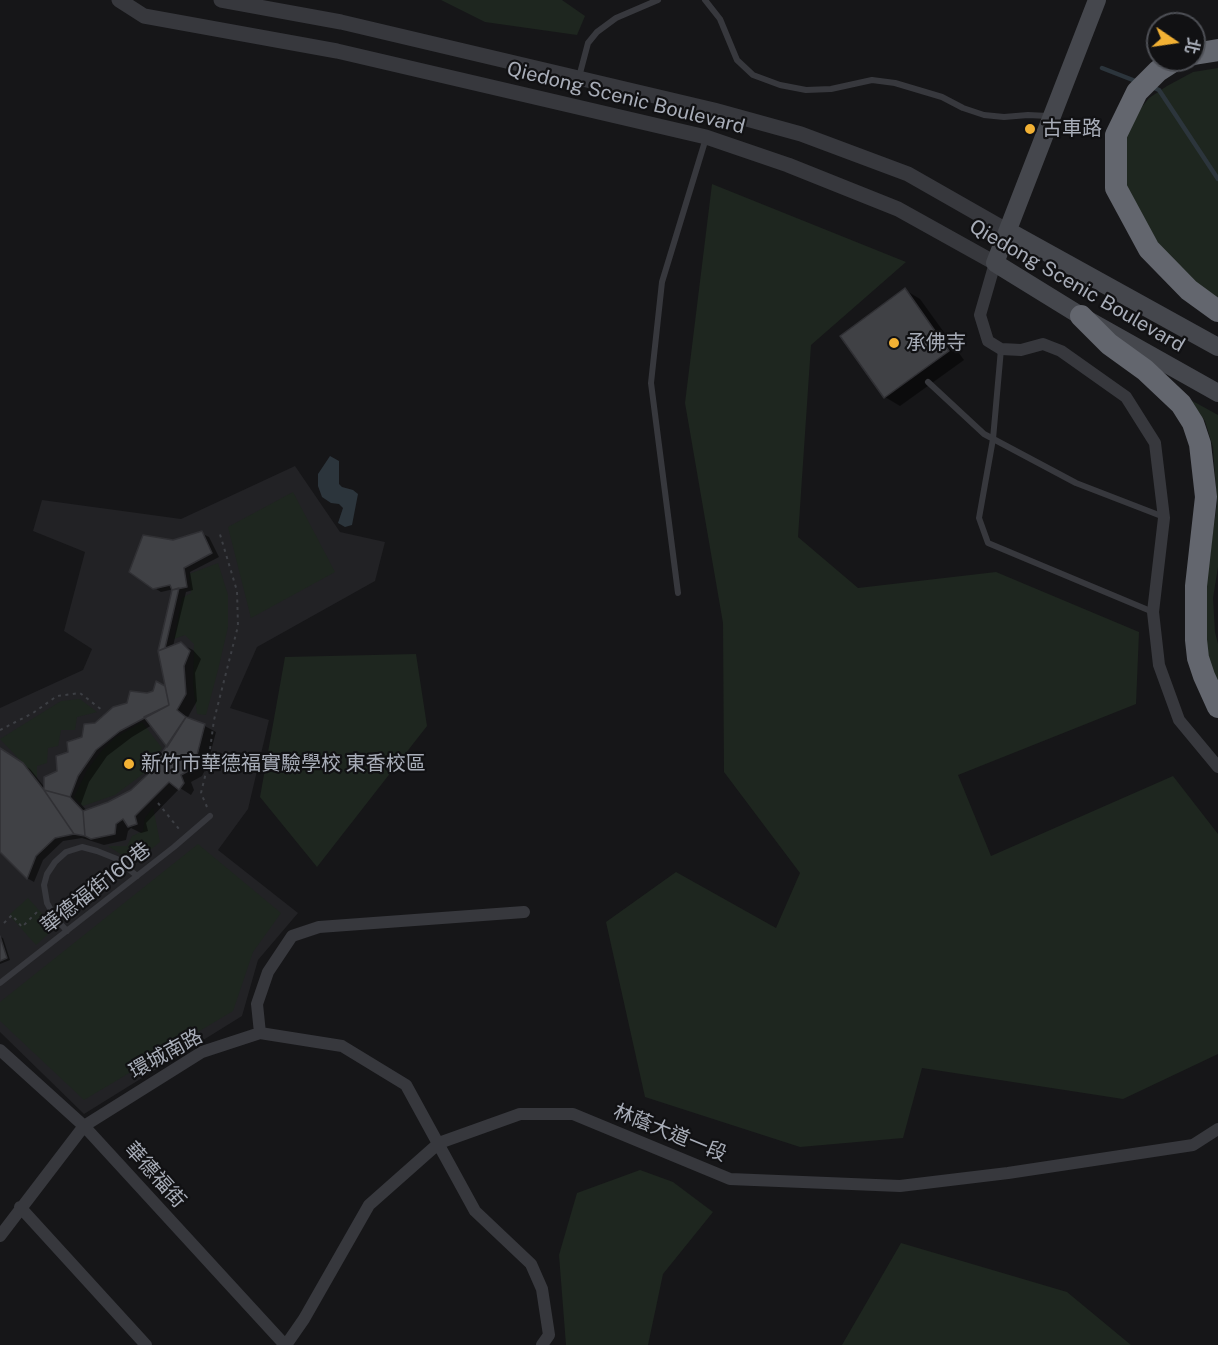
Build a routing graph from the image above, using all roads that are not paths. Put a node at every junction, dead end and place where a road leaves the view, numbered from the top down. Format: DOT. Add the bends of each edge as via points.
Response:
graph roads {
  1 [pos="119,0"];
  2 [pos="221,0"];
  3 [pos="658,0"];
  4 [pos="705,0"];
  5 [pos="1097,0"];
  6 [pos="1158,72"];
  7 [pos="579,77"];
  8 [pos="1052,117"];
  9 [pos="706,137"];
  10 [pos="1008,231"];
  11 [pos="995,262"];
  12 [pos="1218,311"];
  13 [pos="1081,316"];
  14 [pos="1218,347"];
  15 [pos="1001,349"];
  16 [pos="928,382"];
  17 [pos="1218,393"];
  18 [pos="993,439"];
  19 [pos="1164,518"];
  20 [pos="678,593"];
  21 [pos="1153,612"];
  22 [pos="1218,707"];
  23 [pos="1218,767"];
  24 [pos="210,816"];
  25 [pos="137,876"];
  26 [pos="524,912"];
  27 [pos="67,931"];
  28 [pos="0,983"];
  29 [pos="260,1033"];
  30 [pos="0,1050"];
  31 [pos="84,1126"];
  32 [pos="1218,1128"];
  33 [pos="439,1143"];
  34 [pos="20,1207"];
  35 [pos="0,1236"];
  36 [pos="146,1345"];
  37 [pos="285,1345"];
  38 [pos="542,1345"];
  1 -- 9 [label="street, Qiedong Scenic Boulevard" via="144,16 337,51"];
  2 -- 7 [label="street, Qiedong Scenic Boulevard" via="341,22"];
  3 -- 7 [label="lane" via="616,18 597,32 588,43"];
  4 -- 8 [label="lane" via="720,19 737,60 753,75 780,85 831,89 872,80 919,90 984,115"];
  5 -- 8 [label="main road"];
  6 -- 12 [label="highway" via="1144,85 1116,135 1116,188 1149,249 1189,290"];
  7 -- 10 [label="street, Qiedong Scenic Boulevard" via="801,134 908,174"];
  8 -- 10 [label="main road"];
  9 -- 11 [label="street, Qiedong Scenic Boulevard" via="898,209"];
  9 -- 20 [label="lane" via="662,282 651,383"];
  10 -- 11 [label="main road"];
  10 -- 14 [label="main road, Qiedong Scenic Boulevard"];
  11 -- 13 [label="main road, Qiedong Scenic Boulevard"];
  11 -- 15 [label="street" via="980,315 988,340"];
  13 -- 17 [label="main road, Qiedong Scenic Boulevard"];
  13 -- 22 [label="highway" via="1181,404 1200,444 1206,496 1196,586 1196,640 1198,658"];
  15 -- 18 [label="lane"];
  15 -- 19 [label="street" via="1021,350 1042,344 1061,351 1125,397 1155,443"];
  16 -- 18 [label="lane"];
  18 -- 19 [label="lane" via="1076,483"];
  18 -- 21 [label="lane" via="979,518 988,543"];
  19 -- 21 [label="street"];
  21 -- 23 [label="street" via="1159,665 1179,720"];
  24 -- 25 [label="lane, 華德福街160巷"];
  25 -- 27 [label="lane, 華德福街160巷"];
  25 -- 27 [label="lane" via="117,859 82,847 66,852 55,862 44,885 47,903"];
  26 -- 29 [label="street" via="319,927 292,936 268,972 257,1004"];
  27 -- 28 [label="lane, 華德福街160巷"];
  29 -- 31 [label="street, 環城南路" via="202,1052"];
  29 -- 33 [label="street, 環城南路" via="342,1046 406,1085"];
  30 -- 31 [label="street, 華德福街"];
  31 -- 34 [label="street, 環城南路"];
  31 -- 37 [label="street, 華德福街"];
  32 -- 33 [label="street, 林蔭大道一段" via="1193,1145 900,1186 730,1179 573,1114 520,1114"];
  33 -- 37 [label="street, 林蔭大道一段" via="369,1204 304,1319"];
  33 -- 38 [label="street, 環城南路" via="475,1210 531,1264 542,1289 549,1335"];
  34 -- 35 [label="street, 環城南路"];
  34 -- 36 [label="street"];
}
